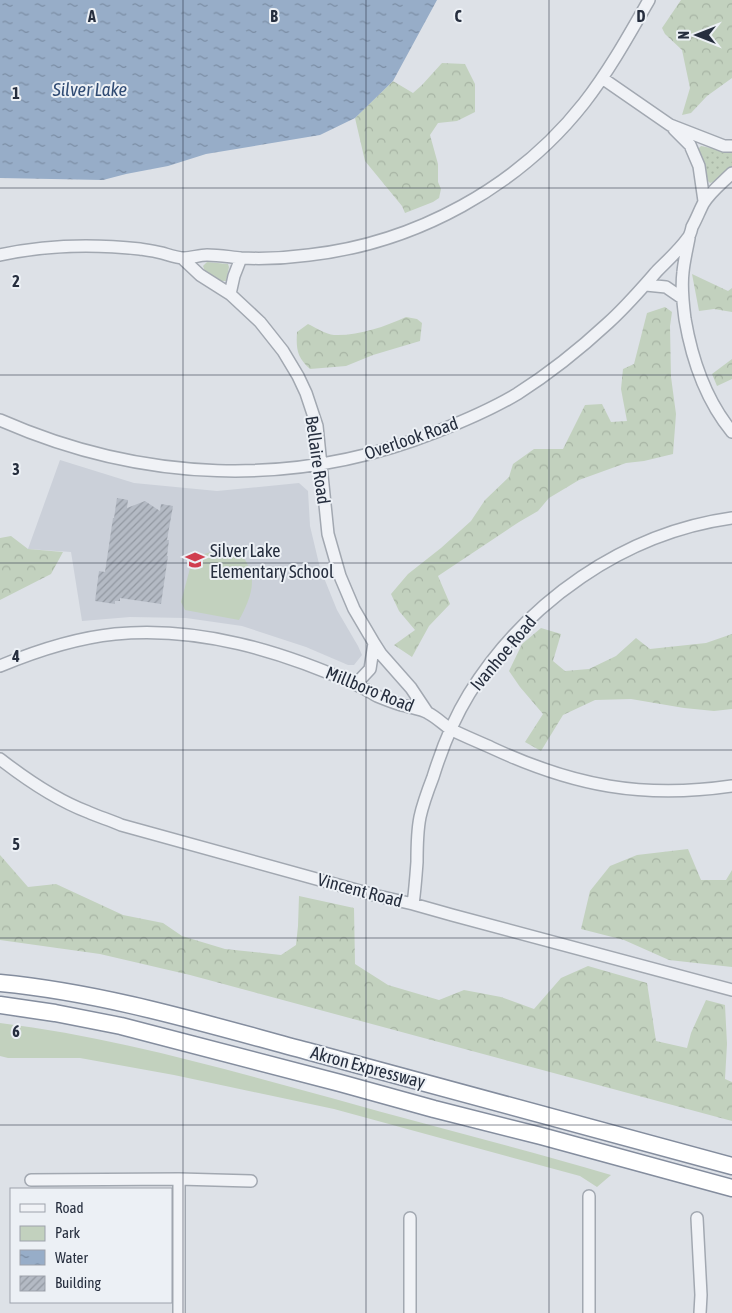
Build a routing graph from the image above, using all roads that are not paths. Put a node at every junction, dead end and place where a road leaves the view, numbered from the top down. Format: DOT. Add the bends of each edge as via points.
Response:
graph roads {
  1 [pos="649,0"];
  2 [pos="602,78"];
  3 [pos="670,125"];
  4 [pos="732,146"];
  5 [pos="730,175"];
  6 [pos="704,201"];
  7 [pos="689,237"];
  8 [pos="0,255"];
  9 [pos="182,258"];
  10 [pos="241,258"];
  11 [pos="646,284"];
  12 [pos="230,294"];
  13 [pos="682,298"];
  14 [pos="0,420"];
  15 [pos="732,432"];
  16 [pos="320,464"];
  17 [pos="732,518"];
  18 [pos="374,643"];
  19 [pos="0,666"];
  20 [pos="356,684"];
  21 [pos="427,712"];
  22 [pos="450,728"];
  23 [pos="0,759"];
  24 [pos="732,786"];
  25 [pos="414,904"];
  26 [pos="0,983"];
  27 [pos="732,990"];
  28 [pos="0,1005"];
  29 [pos="732,1166"];
  30 [pos="179,1179"];
  31 [pos="31,1180"];
  32 [pos="251,1181"];
  33 [pos="732,1188"];
  34 [pos="588,1196"];
  35 [pos="410,1218"];
  36 [pos="697,1218"];
  37 [pos="180,1313"];
  38 [pos="410,1313"];
  39 [pos="589,1313"];
  40 [pos="700,1313"];
  1 -- 2 [label="street"];
  2 -- 3 [label="street"];
  2 -- 10 [label="street" via="578,110 538,152 494,186 453,211 360,246 310,255"];
  3 -- 4 [label="street" via="724,146"];
  3 -- 6 [label="street" via="690,145 699,166"];
  5 -- 6 [label="street, Overlook Road"];
  6 -- 7 [label="street, Overlook Road"];
  7 -- 11 [label="street, Overlook Road"];
  7 -- 13 [label="street"];
  8 -- 9 [label="street" via="37,249 98,246 141,249"];
  9 -- 10 [label="street" via="206,255"];
  9 -- 12 [label="street, Bellaire Road" via="200,275"];
  10 -- 12 [label="street"];
  11 -- 13 [label="street" via="666,287"];
  11 -- 16 [label="street, Overlook Road" via="610,322 573,354 517,394 458,424 416,440 374,454"];
  12 -- 16 [label="street, Bellaire Road" via="270,334 298,376 317,426"];
  13 -- 15 [label="street" via="695,364 714,406"];
  14 -- 16 [label="street, Overlook Road" via="50,441 142,464 216,471 274,470"];
  16 -- 18 [label="street, Bellaire Road" via="328,534 340,576"];
  17 -- 22 [label="street, Ivanhoe Road" via="687,527 640,544 605,562 560,592 533,615 492,661"];
  18 -- 20 [label="street" via="370,669"];
  18 -- 21 [label="street, Bellaire Road"];
  19 -- 20 [label="street, Millboro Road" via="90,638 148,632 190,634 248,645 297,660"];
  20 -- 21 [label="street, Millboro Road" via="392,703"];
  21 -- 22 [label="street, Millboro Road"];
  22 -- 24 [label="street, Millboro Road" via="545,770 584,781 634,790 675,791"];
  22 -- 25 [label="street, Ivanhoe Road" via="420,818"];
  23 -- 25 [label="street, Vincent Road" via="46,791 112,822"];
  25 -- 27 [label="street, Vincent Road"];
  26 -- 29 [label="highway, Akron Expressway" via="96,997 192,1020"];
  28 -- 33 [label="highway, Akron Expressway" via="121,1026"];
  30 -- 31 [label="street"];
  30 -- 32 [label="street"];
  30 -- 37 [label="street"];
  34 -- 39 [label="street"];
  35 -- 38 [label="street"];
  36 -- 40 [label="street"];
}
